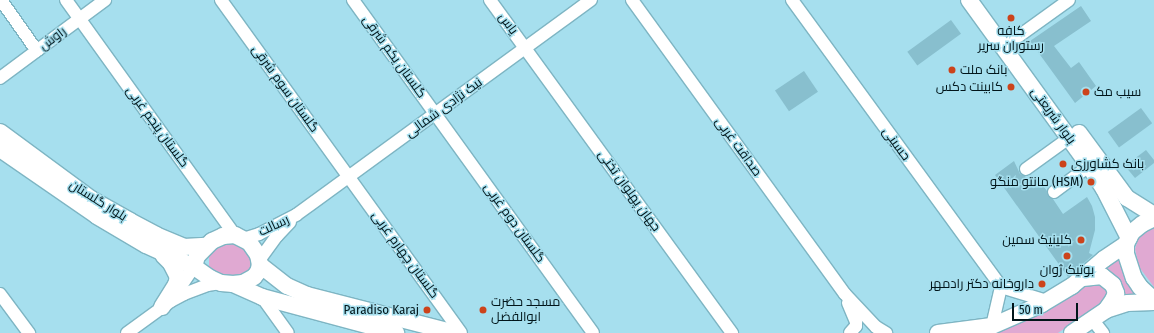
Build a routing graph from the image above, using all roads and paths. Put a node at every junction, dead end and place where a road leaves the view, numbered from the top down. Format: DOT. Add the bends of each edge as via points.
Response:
graph roads {
  1 [pos="1,0"];
  2 [pos="66,0"];
  3 [pos="105,0"];
  4 [pos="221,0"];
  5 [pos="353,0"];
  6 [pos="490,0"];
  7 [pos="591,0"];
  8 [pos="632,0"];
  9 [pos="792,0"];
  10 [pos="970,0"];
  11 [pos="983,0"];
  12 [pos="1069,0"];
  13 [pos="79,19"];
  14 [pos="1012,41"];
  15 [pos="525,48"];
  16 [pos="37,51"];
  17 [pos="0,78"];
  18 [pos="435,114"];
  19 [pos="0,132"];
  20 [pos="1069,138"];
  21 [pos="0,148"];
  22 [pos="1089,166"];
  23 [pos="1026,168"];
  24 [pos="349,177"];
  25 [pos="1054,192"];
  26 [pos="1127,198"];
  27 [pos="1116,211"];
  28 [pos="1154,215"];
  29 [pos="296,216"];
  30 [pos="1154,218"];
  31 [pos="239,237"];
  32 [pos="1127,241"];
  33 [pos="206,246"];
  34 [pos="161,252"];
  35 [pos="260,262"];
  36 [pos="194,267"];
  37 [pos="1083,278"];
  38 [pos="227,284"];
  39 [pos="287,286"];
  40 [pos="1001,287"];
  41 [pos="0,294"];
  42 [pos="845,294"];
  43 [pos="262,296"];
  44 [pos="1047,301"];
  45 [pos="1154,301"];
  46 [pos="282,302"];
  47 [pos="166,304"];
  48 [pos="1106,310"];
  49 [pos="1092,319"];
  50 [pos="992,326"];
  51 [pos="29,333"];
  52 [pos="127,333"];
  53 [pos="288,333"];
  54 [pos="396,333"];
  55 [pos="455,333"];
  56 [pos="461,333"];
  57 [pos="593,333"];
  58 [pos="732,333"];
  59 [pos="850,333"];
  60 [pos="886,333"];
  61 [pos="938,333"];
  62 [pos="1072,333"];
  63 [pos="1102,333"];
  1 -- 16 [label="street"];
  2 -- 13 [label="street, گلستان پنجم غربی"];
  3 -- 13 [label="street, راوش"];
  4 -- 24 [label="street, گلستان سوم شرقی"];
  5 -- 18 [label="street, گلستان یکم شرقی"];
  6 -- 15 [label="street, یاس"];
  7 -- 15 [label="street, نیک نژادی شمالی"];
  8 -- 42 [label="street, صداقت غربی"];
  9 -- 40 [label="street, حسینی"];
  10 -- 20 [label="main road, بلوار شریعتی"];
  11 -- 14 [label="main road, بلوار شریعتی"];
  12 -- 14 [label="street"];
  13 -- 16 [label="street, راوش"];
  13 -- 31 [label="street, گلستان پنجم غربی"];
  14 -- 26 [label="main road, بلوار شریعتی"];
  15 -- 18 [label="street, نیک نژادی شمالی"];
  15 -- 58 [label="street, جهان پهلوان تختی"];
  16 -- 17 [label="street, راوش"];
  18 -- 24 [label="street, نیک نژادی شمالی"];
  18 -- 57 [label="street, گلستان دوم غربی"];
  19 -- 33 [label="main road, بلوار گلستان" via="91,198 130,221 184,247"];
  20 -- 22 [label="main road, بلوار شریعتی"];
  20 -- 23 [label="street"];
  21 -- 34 [label="main road, بلوار گلستان" via="97,216"];
  22 -- 25 [label="street"];
  22 -- 27 [label="main road, بلوار شریعتی"];
  24 -- 29 [label="street, نیک نژادی شمالی"];
  24 -- 56 [label="street, گلستان چهارم غربی"];
  26 -- 27 [label="main road" via="1129,208 1123,212"];
  26 -- 28 [label="main road, بلوار شریعتی"];
  27 -- 32 [label="main road, بلوار شریعتی"];
  29 -- 31 [label="street, رسالت" via="259,234"];
  29 -- 35 [label="street, رسالت" via="277,236"];
  30 -- 32 [label="main road" via="1137,228"];
  31 -- 33 [label="main road" via="219,238"];
  31 -- 35 [label="main road" via="253,247"];
  32 -- 37 [label="main road"];
  32 -- 45 [label="main road, بلوار شریعتی" via="1126,254 1134,278"];
  33 -- 36 [label="main road" via="197,256"];
  34 -- 36 [label="main road, بلوار گلستان"];
  34 -- 47 [label="main road" via="178,277"];
  35 -- 38 [label="main road" via="258,272 249,281"];
  35 -- 39 [label="main road"];
  36 -- 38 [label="main road" via="210,278"];
  36 -- 47 [label="street"];
  37 -- 44 [label="main road"];
  37 -- 48 [label="main road" via="1102,276 1113,285 1116,293"];
  38 -- 43 [label="main road"];
  38 -- 47 [label="street" via="203,286"];
  39 -- 46 [label="main road" via="279,290"];
  39 -- 55 [label="main road" via="307,295"];
  40 -- 44 [label="street"];
  40 -- 50 [label="street"];
  41 -- 51 [label="street"];
  42 -- 59 [label="street, صداقت غربی" via="856,322"];
  42 -- 60 [label="street, صداقت غربی" via="876,327"];
  43 -- 46 [label="main road"];
  43 -- 53 [label="street"];
  44 -- 50 [label="main road"];
  45 -- 48 [label="main road" via="1127,303"];
  46 -- 54 [label="main road"];
  47 -- 52 [label="street"];
  48 -- 49 [label="main road"];
  49 -- 62 [label="main road"];
  49 -- 63 [label="street"];
  50 -- 61 [label="main road"];
}
